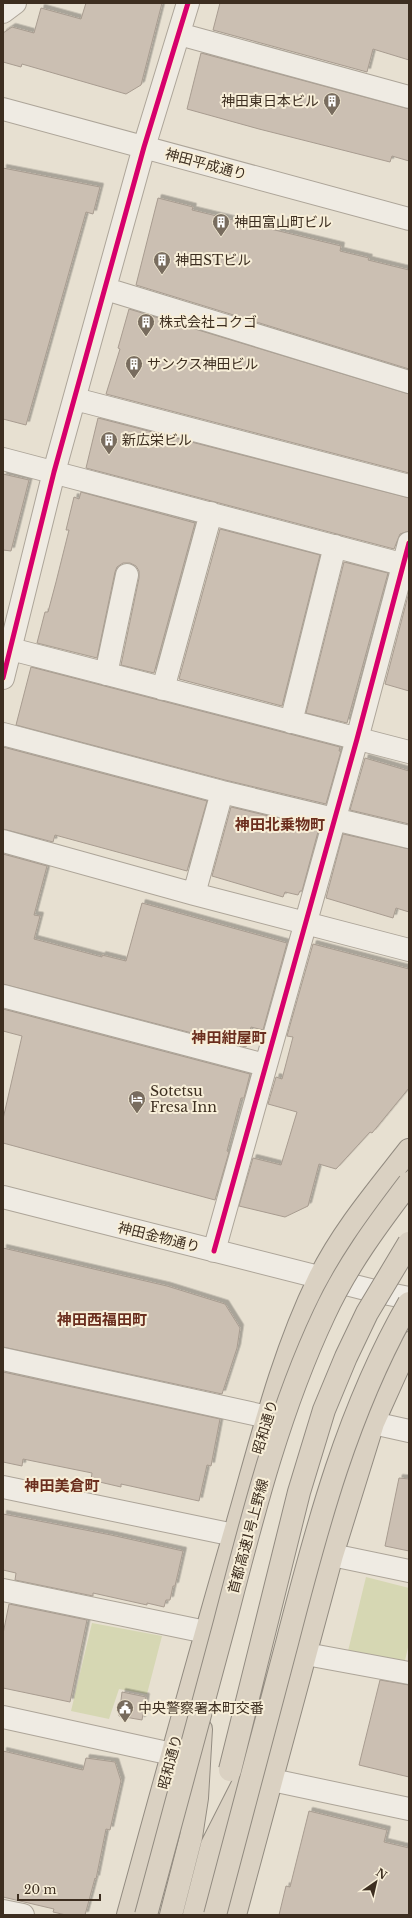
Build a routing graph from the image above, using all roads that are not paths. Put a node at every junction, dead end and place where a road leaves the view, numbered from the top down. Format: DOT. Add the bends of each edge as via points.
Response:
graph roads {
  1 [pos="14,3"];
  2 [pos="188,3"];
  3 [pos="3,12"];
  4 [pos="179,34"];
  5 [pos="409,97"];
  6 [pos="3,109"];
  7 [pos="144,147"];
  8 [pos="409,219"];
  9 [pos="106,290"];
  10 [pos="409,382"];
  11 [pos="75,399"];
  12 [pos="3,459"];
  13 [pos="54,472"];
  14 [pos="409,486"];
  15 [pos="211,514"];
  16 [pos="409,543"];
  17 [pos="335,546"];
  18 [pos="406,566"];
  19 [pos="128,575"];
  20 [pos="7,648"];
  21 [pos="106,674"];
  22 [pos="3,678"];
  23 [pos="163,689"];
  24 [pos="291,722"];
  25 [pos="3,734"];
  26 [pos="357,739"];
  27 [pos="409,752"];
  28 [pos="222,792"];
  29 [pos="334,819"];
  30 [pos="409,837"];
  31 [pos="3,841"];
  32 [pos="194,894"];
  33 [pos="306,923"];
  34 [pos="409,950"];
  35 [pos="3,996"];
  36 [pos="265,1065"];
  37 [pos="409,1150"];
  38 [pos="409,1183"];
  39 [pos="3,1197"];
  40 [pos="409,1243"];
  41 [pos="214,1250"];
  42 [pos="409,1254"];
  43 [pos="320,1277"];
  44 [pos="374,1292"];
  45 [pos="409,1298"];
  46 [pos="409,1303"];
  47 [pos="409,1343"];
  48 [pos="3,1359"];
  49 [pos="268,1417"];
  50 [pos="374,1423"];
  51 [pos="409,1431"];
  52 [pos="3,1487"];
  53 [pos="234,1535"];
  54 [pos="332,1555"];
  55 [pos="409,1572"];
  56 [pos="3,1590"];
  57 [pos="206,1632"];
  58 [pos="306,1654"];
  59 [pos="409,1673"];
  60 [pos="297,1687"];
  61 [pos="3,1717"];
  62 [pos="172,1754"];
  63 [pos="272,1780"];
  64 [pos="409,1809"];
  65 [pos="212,1844"];
  66 [pos="3,1911"];
  67 [pos="23,1915"];
  68 [pos="128,1915"];
  69 [pos="146,1915"];
  70 [pos="170,1915"];
  71 [pos="194,1915"];
  72 [pos="215,1915"];
  73 [pos="235,1915"];
  1 -- 3 [label="street"];
  2 -- 4 [label="street"];
  4 -- 5 [label="street"];
  4 -- 7 [label="street"];
  6 -- 7 [label="street, 神田平成通り"];
  7 -- 8 [label="street, 神田平成通り"];
  7 -- 9 [label="street"];
  9 -- 10 [label="street"];
  9 -- 11 [label="street"];
  11 -- 13 [label="street"];
  11 -- 14 [label="street"];
  12 -- 13 [label="street"];
  13 -- 15 [label="street"];
  13 -- 20 [label="street"];
  15 -- 17 [label="street"];
  15 -- 23 [label="street"];
  16 -- 18 [label="street"];
  17 -- 18 [label="street"];
  17 -- 24 [label="street"];
  18 -- 26 [label="street"];
  19 -- 21 [label="street"];
  20 -- 21 [label="street"];
  20 -- 22 [label="street"];
  21 -- 23 [label="street"];
  23 -- 24 [label="street"];
  24 -- 26 [label="street"];
  25 -- 28 [label="street"];
  26 -- 27 [label="street"];
  26 -- 29 [label="street"];
  28 -- 29 [label="street"];
  28 -- 32 [label="street"];
  29 -- 30 [label="street"];
  29 -- 33 [label="street"];
  31 -- 32 [label="street"];
  32 -- 33 [label="street"];
  33 -- 34 [label="street"];
  33 -- 36 [label="street"];
  35 -- 36 [label="street"];
  36 -- 41 [label="street"];
  37 -- 43 [label="highway, 昭和通り" via="359,1213"];
  38 -- 69 [label="highway, 首都高速1号上野線, bridge" via="351,1265 302,1364 262,1481"];
  39 -- 41 [label="street, 神田金物通り"];
  40 -- 65 [label="highway, bridge" via="367,1313 324,1410 299,1492"];
  41 -- 43 [label="street, 神田金物通り"];
  42 -- 44 [label="highway"];
  43 -- 44 [label="street, 神田金物通り"];
  43 -- 49 [label="highway, 昭和通り" via="294,1337"];
  44 -- 45 [label="street, 神田金物通り"];
  46 -- 72 [label="highway, bridge" via="375,1368 352,1423 325,1500"];
  47 -- 50 [label="highway"];
  48 -- 49 [label="street"];
  49 -- 53 [label="highway, 昭和通り"];
  50 -- 51 [label="street"];
  50 -- 54 [label="highway"];
  52 -- 53 [label="street"];
  53 -- 57 [label="highway, 昭和通り"];
  54 -- 55 [label="street"];
  54 -- 58 [label="highway"];
  56 -- 57 [label="street"];
  57 -- 62 [label="highway, 昭和通り"];
  57 -- 70 [label="highway" via="197,1798 191,1837"];
  58 -- 59 [label="street"];
  58 -- 60 [label="highway"];
  60 -- 63 [label="highway"];
  60 -- 65 [label="highway"];
  61 -- 62 [label="street"];
  62 -- 68 [label="highway, 昭和通り"];
  63 -- 64 [label="street"];
  63 -- 73 [label="highway"];
  65 -- 71 [label="highway"];
  66 -- 67 [label="street"];
}
